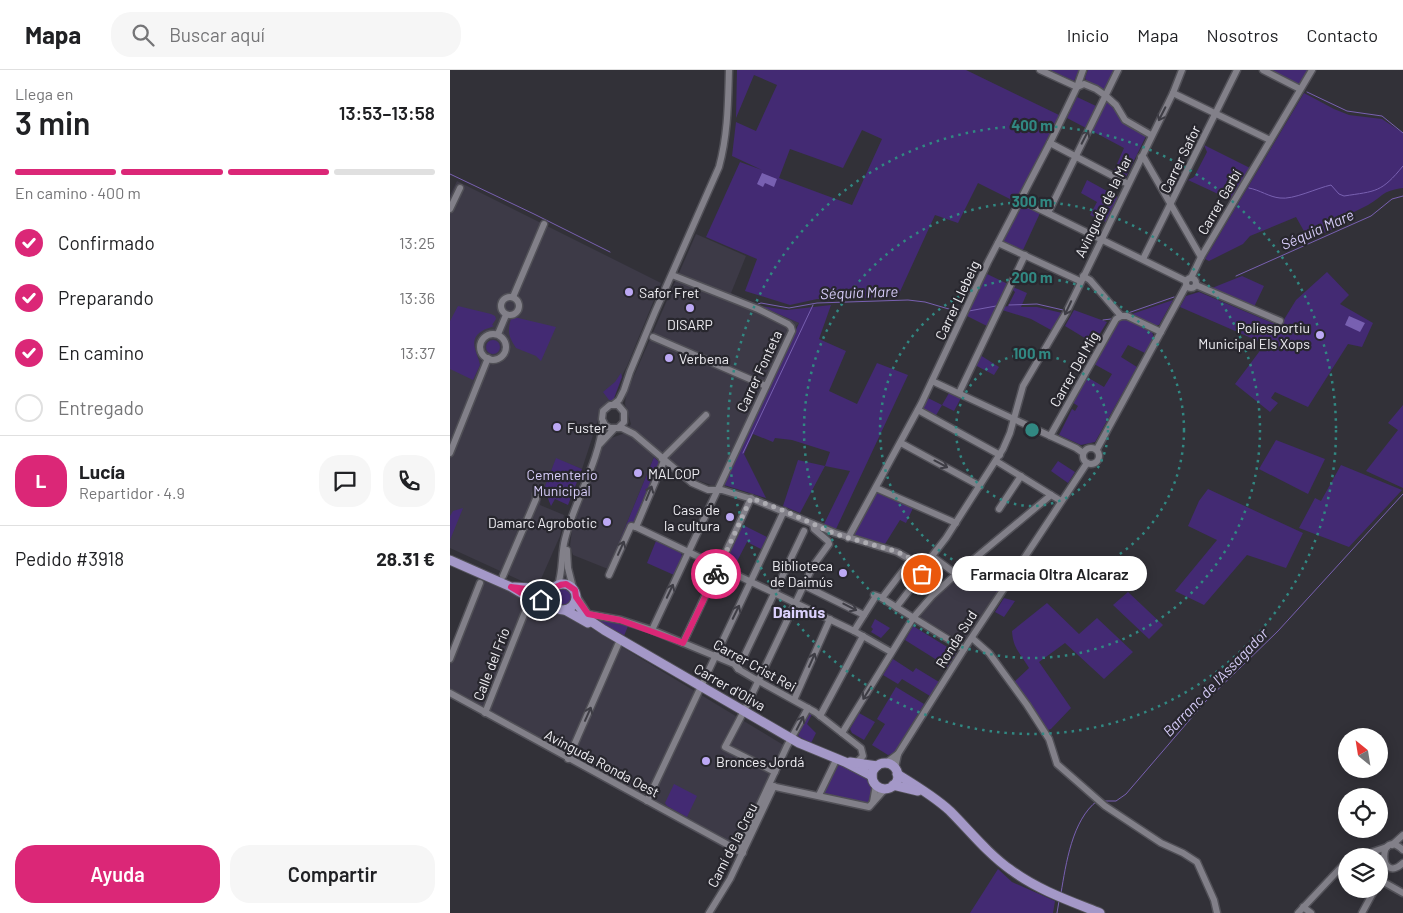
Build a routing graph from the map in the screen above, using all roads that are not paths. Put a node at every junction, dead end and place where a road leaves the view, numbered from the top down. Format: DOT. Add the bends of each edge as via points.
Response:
graph roads {
  1 [pos="730,70"];
  2 [pos="1040,70"];
  3 [pos="1083,70"];
  4 [pos="1118,70"];
  5 [pos="1182,70"];
  6 [pos="1238,70"];
  7 [pos="1263,70"];
  8 [pos="1312,70"];
  9 [pos="1077,87"];
  10 [pos="1300,89"];
  11 [pos="1173,93"];
  12 [pos="1106,96"];
  13 [pos="1216,114"];
  14 [pos="1151,135"];
  15 [pos="1270,140"];
  16 [pos="1050,143"];
  17 [pos="1075,156"];
  18 [pos="1141,157"];
  19 [pos="1128,184"];
  20 [pos="460,188"];
  21 [pos="1021,200"];
  22 [pos="1171,206"];
  23 [pos="450,209"];
  24 [pos="1048,213"];
  25 [pos="544,224"];
  26 [pos="1102,239"];
  27 [pos="998,243"];
  28 [pos="1025,255"];
  29 [pos="1201,257"];
  30 [pos="1143,259"];
  31 [pos="672,275"];
  32 [pos="1082,279"];
  33 [pos="1188,281"];
  34 [pos="513,297"];
  35 [pos="506,314"];
  36 [pos="1120,316"];
  37 [pos="1280,321"];
  38 [pos="1162,332"];
  39 [pos="498,334"];
  40 [pos="653,337"];
  41 [pos="488,358"];
  42 [pos="932,380"];
  43 [pos="766,386"];
  44 [pos="624,390"];
  45 [pos="959,393"];
  46 [pos="614,404"];
  47 [pos="918,410"];
  48 [pos="625,414"];
  49 [pos="706,415"];
  50 [pos="1014,420"];
  51 [pos="603,422"];
  52 [pos="616,428"];
  53 [pos="634,434"];
  54 [pos="1050,436"];
  55 [pos="901,443"];
  56 [pos="600,445"];
  57 [pos="1097,449"];
  58 [pos="450,453"];
  59 [pos="1083,453"];
  60 [pos="998,458"];
  61 [pos="663,460"];
  62 [pos="1087,463"];
  63 [pos="1021,476"];
  64 [pos="980,486"];
  65 [pos="876,488"];
  66 [pos="717,490"];
  67 [pos="536,494"];
  68 [pos="1052,495"];
  69 [pos="751,498"];
  70 [pos="1061,501"];
  71 [pos="999,509"];
  72 [pos="784,511"];
  73 [pos="956,523"];
  74 [pos="813,524"];
  75 [pos="636,526"];
  76 [pos="568,530"];
  77 [pos="804,531"];
  78 [pos="848,538"];
  79 [pos="688,552"];
  80 [pos="933,557"];
  81 [pos="450,560"];
  82 [pos="911,560"];
  83 [pos="925,565"];
  84 [pos="720,567"];
  85 [pos="609,575"];
  86 [pos="504,576"];
  87 [pos="954,576"];
  88 [pos="480,582"];
  89 [pos="751,582"];
  90 [pos="803,585"];
  91 [pos="511,587"];
  92 [pos="556,587"];
  93 [pos="573,588"];
  94 [pos="774,593"];
  95 [pos="877,596"];
  96 [pos="576,599"];
  97 [pos="532,602"];
  98 [pos="551,602"];
  99 [pos="794,603"];
  100 [pos="897,608"];
  101 [pos="565,610"];
  102 [pos="864,615"];
  103 [pos="913,618"];
  104 [pos="830,619"];
  105 [pos="604,630"];
  106 [pos="652,630"];
  107 [pos="854,631"];
  108 [pos="863,636"];
  109 [pos="972,638"];
  110 [pos="619,643"];
  111 [pos="683,643"];
  112 [pos="964,649"];
  113 [pos="891,652"];
  114 [pos="715,656"];
  115 [pos="450,659"];
  116 [pos="738,669"];
  117 [pos="758,681"];
  118 [pos="700,686"];
  119 [pos="450,694"];
  120 [pos="794,700"];
  121 [pos="808,708"];
  122 [pos="486,713"];
  123 [pos="743,714"];
  124 [pos="820,716"];
  125 [pos="842,732"];
  126 [pos="791,741"];
  127 [pos="568,759"];
  128 [pos="841,760"];
  129 [pos="856,763"];
  130 [pos="889,768"];
  131 [pos="775,772"];
  132 [pos="872,776"];
  133 [pos="772,786"];
  134 [pos="885,786"];
  135 [pos="926,793"];
  136 [pos="819,795"];
  137 [pos="648,802"];
  138 [pos="1403,835"];
  139 [pos="1390,846"];
  140 [pos="1385,848"];
  141 [pos="1403,850"];
  142 [pos="740,852"];
  143 [pos="1388,863"];
  144 [pos="1403,863"];
  145 [pos="1394,867"];
  146 [pos="1338,870"];
  147 [pos="1388,873"];
  148 [pos="1388,885"];
  149 [pos="1403,893"];
  150 [pos="1370,898"];
  151 [pos="1303,907"];
  152 [pos="709,913"];
  153 [pos="1100,913"];
  154 [pos="1218,913"];
  155 [pos="1298,913"];
  156 [pos="1311,913"];
  157 [pos="1362,913"];
  1 -- 31 [label="street" via="725,147"];
  2 -- 9 [label="street"];
  3 -- 9 [label="street, Carrer Llebeig"];
  4 -- 12 [label="street"];
  5 -- 11 [label="street, Avinguda de la Mar"];
  6 -- 13 [label="street, Carrer Safor"];
  7 -- 10 [label="street"];
  8 -- 10 [label="street, Carrer Garbí"];
  9 -- 12 [label="street" via="1084,84"];
  9 -- 16 [label="street, Carrer Llebeig"];
  10 -- 15 [label="street, Carrer Garbí"];
  11 -- 13 [label="street"];
  11 -- 14 [label="street, Avinguda de la Mar, one-way"];
  12 -- 14 [label="street" via="1116,104 1127,121"];
  17 -- 12 [label="street, one-way"];
  13 -- 15 [label="street"];
  13 -- 22 [label="street, Carrer Safor"];
  14 -- 18 [label="street, Avinguda de la Mar"];
  15 -- 29 [label="street, Carrer Garbí"];
  16 -- 17 [label="street"];
  16 -- 21 [label="street, Carrer Llebeig"];
  17 -- 19 [label="street"];
  17 -- 24 [label="street"];
  18 -- 19 [label="street, Avinguda de la Mar"];
  18 -- 22 [label="street"];
  19 -- 26 [label="street, Avinguda de la Mar"];
  20 -- 23 [label="street"];
  21 -- 24 [label="street"];
  21 -- 27 [label="street, Carrer Llebeig"];
  22 -- 29 [label="street"];
  22 -- 30 [label="street, Carrer Safor"];
  24 -- 26 [label="street"];
  25 -- 34 [label="street"];
  26 -- 30 [label="street"];
  26 -- 32 [label="street, Avinguda de la Mar"];
  27 -- 28 [label="street"];
  27 -- 42 [label="street, Carrer Llebeig"];
  28 -- 32 [label="street"];
  28 -- 45 [label="street"];
  29 -- 33 [label="street, Carrer Garbí"];
  30 -- 33 [label="street"];
  31 -- 43 [label="street, Carrer Fonteta" via="790,325 792,331"];
  31 -- 44 [label="street"];
  32 -- 36 [label="street" via="1090,280"];
  32 -- 50 [label="street, Avinguda de la Mar, one-way" via="1064,317 1022,386"];
  33 -- 37 [label="street" via="1192,288 1196,285"];
  33 -- 38 [label="street"];
  34 -- 35 [label="street" via="501,302"];
  34 -- 35 [label="street" via="518,309 514,314"];
  35 -- 39 [label="street"];
  36 -- 38 [label="street"];
  36 -- 54 [label="street, Carrer Del Mig"];
  38 -- 57 [label="street"];
  39 -- 41 [label="street" via="489,334 482,340 480,348"];
  39 -- 41 [label="street" via="506,343 505,352 500,358"];
  40 -- 43 [label="street"];
  41 -- 58 [label="street"];
  42 -- 45 [label="street"];
  42 -- 47 [label="street, Carrer Llebeig"];
  43 -- 66 [label="street, Carrer Fonteta"];
  44 -- 46 [label="street"];
  44 -- 48 [label="street"];
  45 -- 50 [label="street"];
  46 -- 48 [label="street"];
  46 -- 51 [label="street" via="603,411"];
  47 -- 55 [label="street, Carrer Llebeig"];
  47 -- 60 [label="street"];
  48 -- 52 [label="street" via="622,425"];
  48 -- 53 [label="street"];
  49 -- 61 [label="street"];
  50 -- 54 [label="street"];
  50 -- 60 [label="street, Avinguda de la Mar"];
  51 -- 52 [label="street"];
  51 -- 56 [label="street"];
  52 -- 53 [label="street"];
  52 -- 56 [label="street"];
  53 -- 61 [label="street"];
  54 -- 59 [label="street"];
  55 -- 64 [label="street, one-way"];
  55 -- 65 [label="street, Carrer Llebeig"];
  56 -- 76 [label="street"];
  57 -- 59 [label="street" via="1089,448"];
  57 -- 62 [label="street" via="1100,454 1097,462"];
  59 -- 62 [label="street"];
  60 -- 63 [label="street"];
  60 -- 64 [label="street, Avinguda de la Mar"];
  61 -- 66 [label="street" via="692,483"];
  75 -- 61 [label="street, one-way"];
  62 -- 70 [label="street, Ronda Sud"];
  63 -- 68 [label="street"];
  63 -- 71 [label="street"];
  64 -- 73 [label="street, Avinguda de la Mar"];
  65 -- 73 [label="street"];
  65 -- 78 [label="street, Carrer Llebeig"];
  66 -- 69 [label="street"];
  66 -- 79 [label="street, Carrer Fonteta"];
  67 -- 86 [label="street"];
  68 -- 70 [label="street"];
  68 -- 87 [label="street"];
  69 -- 72 [label="street"];
  69 -- 84 [label="street"];
  70 -- 109 [label="street, Ronda Sud"];
  72 -- 74 [label="street"];
  72 -- 89 [label="street"];
  73 -- 80 [label="street, Avinguda de la Mar"];
  74 -- 78 [label="street"];
  74 -- 90 [label="street" via="829,543"];
  75 -- 79 [label="street"];
  85 -- 75 [label="street, one-way" via="631,526"];
  76 -- 92 [label="street" via="564,540 562,574"];
  76 -- 93 [label="street" via="568,568"];
  77 -- 94 [label="street"];
  78 -- 82 [label="street" via="897,552"];
  79 -- 84 [label="street"];
  106 -- 79 [label="street, Carrer Fonteta, one-way"];
  80 -- 83 [label="street, Avinguda de la Mar"];
  80 -- 87 [label="street"];
  81 -- 91 [label="main road"];
  82 -- 83 [label="street"];
  82 -- 95 [label="street"];
  83 -- 100 [label="street, Avinguda de la Mar"];
  84 -- 89 [label="street"];
  84 -- 111 [label="street"];
  87 -- 103 [label="street"];
  88 -- 115 [label="street"];
  89 -- 94 [label="street"];
  114 -- 89 [label="street, one-way"];
  90 -- 99 [label="street"];
  90 -- 102 [label="street, one-way"];
  91 -- 92 [label="main road" via="534,590"];
  91 -- 97 [label="main road"];
  92 -- 93 [label="main road" via="566,584"];
  92 -- 98 [label="main road" via="551,593"];
  93 -- 96 [label="main road"];
  94 -- 99 [label="street"];
  94 -- 116 [label="street"];
  95 -- 100 [label="street"];
  95 -- 102 [label="street"];
  96 -- 101 [label="main road" via="571,608"];
  96 -- 105 [label="main road, Carrer d'Oliva" via="589,620"];
  96 -- 106 [label="street, Carrer Crist Rei" via="591,615"];
  97 -- 98 [label="main road"];
  97 -- 122 [label="street, Calle del Frío" via="524,614"];
  98 -- 101 [label="main road" via="555,608"];
  99 -- 104 [label="street"];
  99 -- 117 [label="street"];
  100 -- 103 [label="street"];
  101 -- 105 [label="main road, Carrer d'Oliva"];
  102 -- 107 [label="street"];
  103 -- 112 [label="street"];
  103 -- 113 [label="street"];
  104 -- 107 [label="street"];
  120 -- 104 [label="street, one-way"];
  105 -- 110 [label="main road, Carrer d'Oliva"];
  106 -- 111 [label="street, Carrer Crist Rei"];
  107 -- 108 [label="street"];
  108 -- 113 [label="street"];
  108 -- 124 [label="street"];
  109 -- 112 [label="street, Ronda Sud"];
  109 -- 154 [label="street" via="987,650 1027,705 1049,740 1057,764 1101,803 1161,843 1197,862"];
  110 -- 118 [label="main road, Carrer d'Oliva"];
  127 -- 110 [label="street, one-way"];
  111 -- 114 [label="street, Carrer Crist Rei"];
  112 -- 130 [label="street, Ronda Sud"];
  113 -- 125 [label="street, one-way"];
  114 -- 116 [label="street, Carrer Crist Rei"];
  114 -- 118 [label="street"];
  116 -- 117 [label="street, Carrer Crist Rei"];
  117 -- 120 [label="street, Carrer Crist Rei"];
  117 -- 123 [label="street"];
  118 -- 123 [label="main road, Carrer d'Oliva"];
  118 -- 137 [label="street"];
  119 -- 122 [label="street, Avinguda Ronda Oest"];
  120 -- 121 [label="street, Carrer Crist Rei"];
  121 -- 124 [label="street, Carrer Crist Rei"];
  126 -- 121 [label="street, Camí de la Creu, one-way"];
  122 -- 127 [label="street, Avinguda Ronda Oest"];
  123 -- 126 [label="main road, Carrer d'Oliva"];
  123 -- 131 [label="street" via="725,747"];
  124 -- 125 [label="street, Carrer Crist Rei"];
  125 -- 129 [label="street, Carrer Crist Rei" via="861,748 863,756"];
  126 -- 128 [label="main road, Carrer d'Oliva"];
  126 -- 131 [label="street, Camí de la Creu"];
  127 -- 137 [label="street, Avinguda Ronda Oest"];
  128 -- 129 [label="main road, Carrer d'Oliva"];
  128 -- 132 [label="main road, Carrer d'Oliva"];
  128 -- 136 [label="street"];
  129 -- 130 [label="main road, Carrer d'Oliva"];
  130 -- 132 [label="main road" via="874,769"];
  130 -- 134 [label="main road" via="897,778"];
  130 -- 135 [label="main road"];
  131 -- 133 [label="street, Camí de la Creu"];
  132 -- 134 [label="main road"];
  133 -- 136 [label="street"];
  133 -- 142 [label="street, Camí de la Creu"];
  134 -- 135 [label="main road"];
  134 -- 136 [label="street" via="869,807"];
  135 -- 153 [label="main road" via="1005,866 1032,884"];
  137 -- 142 [label="street, Avinguda Ronda Oest"];
  138 -- 139 [label="street"];
  139 -- 140 [label="street"];
  139 -- 141 [label="street" via="1399,846"];
  142 -- 152 [label="street, Camí de la Creu"];
  143 -- 145 [label="street"];
  144 -- 145 [label="street"];
  145 -- 147 [label="street"];
  146 -- 151 [label="street"];
  148 -- 149 [label="street"];
  150 -- 157 [label="street"];
  151 -- 155 [label="street"];
  151 -- 156 [label="street"];
}
